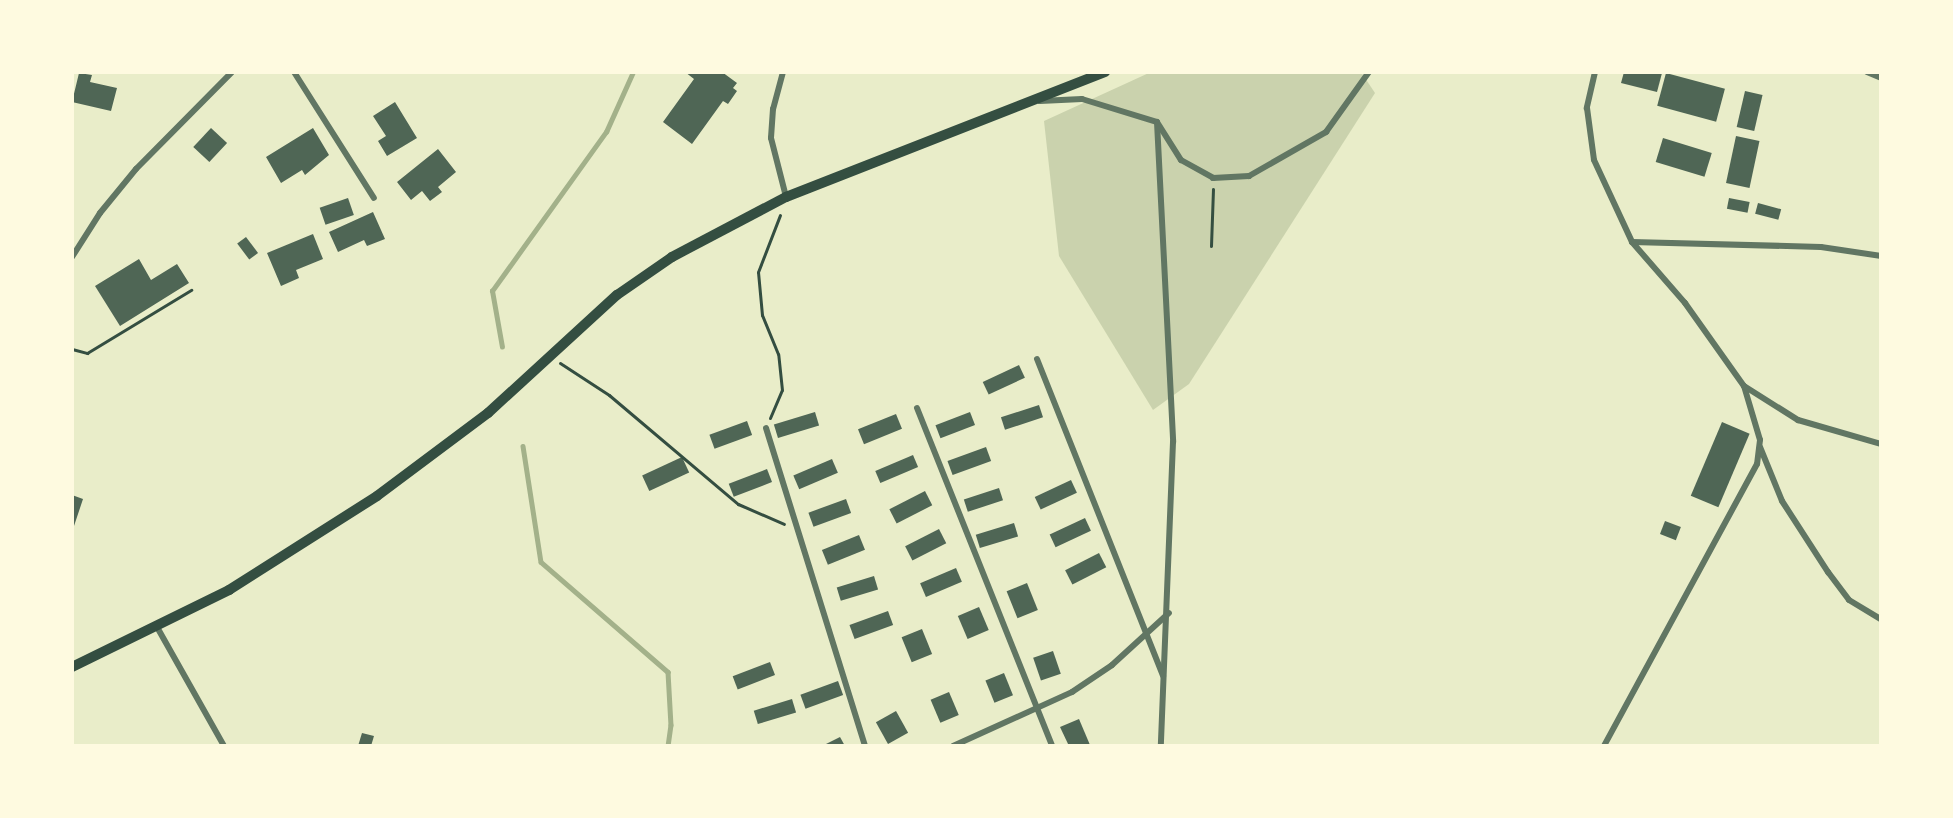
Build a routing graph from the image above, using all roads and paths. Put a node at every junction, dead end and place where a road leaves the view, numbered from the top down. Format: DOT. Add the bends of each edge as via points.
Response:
graph roads {
  1 [pos="232,72"];
  2 [pos="294,72"];
  3 [pos="783,72"];
  4 [pos="1105,72"];
  5 [pos="1370,72"];
  6 [pos="1595,72"];
  7 [pos="1867,72"];
  8 [pos="1881,78"];
  9 [pos="1036,101"];
  10 [pos="1157,122"];
  11 [pos="1213,178"];
  12 [pos="786,197"];
  13 [pos="374,198"];
  14 [pos="1632,242"];
  15 [pos="1211,246"];
  16 [pos="1881,256"];
  17 [pos="72,257"];
  18 [pos="191,290"];
  19 [pos="72,349"];
  20 [pos="550,356"];
  21 [pos="1037,359"];
  22 [pos="1744,386"];
  23 [pos="917,408"];
  24 [pos="766,428"];
  25 [pos="1881,444"];
  26 [pos="1760,447"];
  27 [pos="800,531"];
  28 [pos="1169,612"];
  29 [pos="1881,619"];
  30 [pos="157,627"];
  31 [pos="1146,635"];
  32 [pos="72,667"];
  33 [pos="1164,680"];
  34 [pos="1038,711"];
  35 [pos="224,746"];
  36 [pos="865,746"];
  37 [pos="953,746"];
  38 [pos="1052,746"];
  39 [pos="1161,746"];
  40 [pos="1604,746"];
  1 -- 17 [label="street" via="136,170 100,213"];
  2 -- 13 [label="street"];
  3 -- 12 [label="street" via="773,109 771,138"];
  4 -- 9 [label="highway"];
  5 -- 11 [label="street" via="1326,132 1248,176"];
  6 -- 14 [label="street" via="1587,108 1588,134 1594,160"];
  7 -- 8 [label="street"];
  9 -- 10 [label="street" via="1082,99"];
  9 -- 12 [label="highway"];
  10 -- 11 [label="street" via="1181,160"];
  10 -- 28 [label="street" via="1173,442"];
  11 -- 15 [label="path"];
  12 -- 20 [label="highway" via="643,276"];
  12 -- 24 [label="path" via="758,272 762,315 778,354 782,390"];
  14 -- 16 [label="street" via="1821,247"];
  14 -- 22 [label="street" via="1685,303"];
  18 -- 19 [label="path" via="87,353"];
  20 -- 27 [label="path" via="609,395 738,504"];
  20 -- 30 [label="highway" via="488,412 408,475 283,558"];
  21 -- 31 [label="street"];
  22 -- 25 [label="street" via="1798,420"];
  22 -- 26 [label="street"];
  23 -- 34 [label="street"];
  24 -- 27 [label="street"];
  26 -- 29 [label="street" via="1788,512 1828,572 1850,600"];
  26 -- 40 [label="street" via="1756,464"];
  27 -- 36 [label="street"];
  28 -- 31 [label="street"];
  28 -- 33 [label="street"];
  30 -- 32 [label="highway"];
  30 -- 35 [label="street"];
  31 -- 33 [label="street"];
  31 -- 34 [label="street" via="1112,665"];
  33 -- 39 [label="street"];
  34 -- 37 [label="street"];
  34 -- 38 [label="street"];
}
